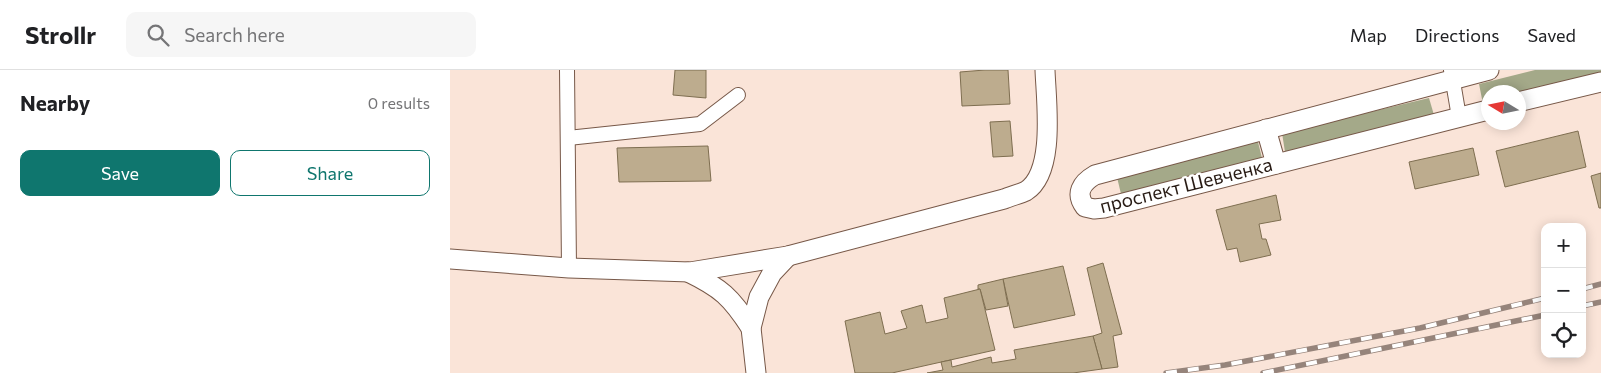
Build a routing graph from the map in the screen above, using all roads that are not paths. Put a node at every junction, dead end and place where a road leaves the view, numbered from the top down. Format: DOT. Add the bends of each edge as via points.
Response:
graph roads {
  1 [pos="567,70"];
  2 [pos="1045,70"];
  3 [pos="1489,70"];
  4 [pos="1451,75"];
  5 [pos="1601,82"];
  6 [pos="738,95"];
  7 [pos="1526,100"];
  8 [pos="1481,112"];
  9 [pos="1459,117"];
  10 [pos="1266,129"];
  11 [pos="568,138"];
  12 [pos="1276,164"];
  13 [pos="788,256"];
  14 [pos="450,260"];
  15 [pos="569,268"];
  16 [pos="688,272"];
  17 [pos="751,328"];
  18 [pos="756,373"];
  1 -- 11 [label="street"];
  2 -- 13 [label="street" via="1048,141 1038,176 1027,190 1004,199"];
  3 -- 4 [label="street, проспект Шевченка"];
  4 -- 9 [label="street"];
  4 -- 10 [label="street, проспект Шевченка"];
  5 -- 7 [label="street"];
  6 -- 11 [label="street" via="700,124"];
  8 -- 9 [label="street, проспект Шевченка"];
  9 -- 12 [label="street, проспект Шевченка"];
  10 -- 12 [label="street"];
  10 -- 12 [label="street, проспект Шевченка" via="1094,175 1081,187 1079,194 1085,207 1104,208"];
  11 -- 15 [label="street"];
  13 -- 16 [label="street"];
  13 -- 17 [label="street" via="772,273 759,297"];
  14 -- 15 [label="street"];
  15 -- 16 [label="street"];
  16 -- 17 [label="street" via="725,293"];
  17 -- 18 [label="street"];
}
